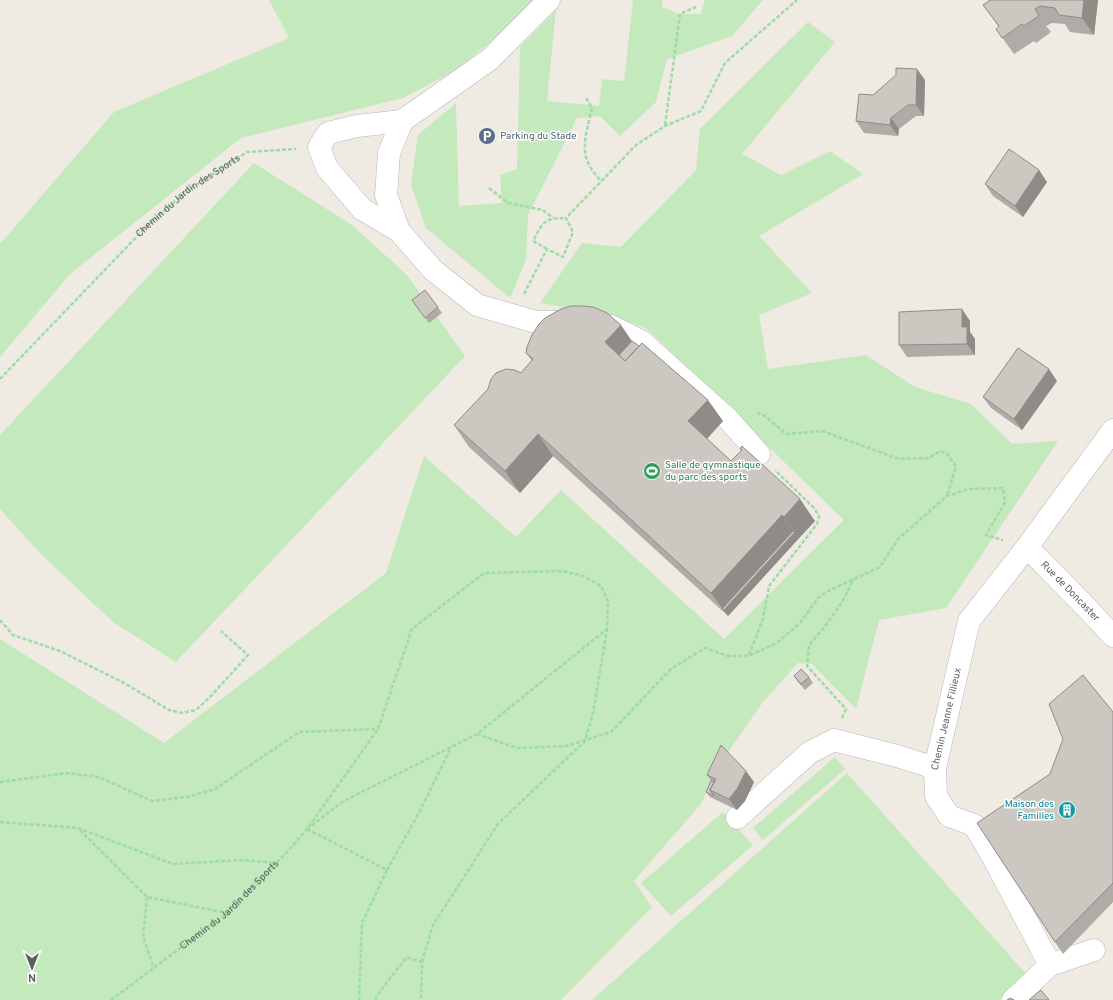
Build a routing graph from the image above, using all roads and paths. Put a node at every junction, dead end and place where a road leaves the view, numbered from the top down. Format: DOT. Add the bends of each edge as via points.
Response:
graph roads {
  1 [pos="549,0"];
  2 [pos="797,0"];
  3 [pos="696,7"];
  4 [pos="586,98"];
  5 [pos="402,121"];
  6 [pos="665,126"];
  7 [pos="320,147"];
  8 [pos="601,181"];
  9 [pos="489,188"];
  10 [pos="553,218"];
  11 [pos="566,218"];
  12 [pos="399,231"];
  13 [pos="547,249"];
  14 [pos="513,316"];
  15 [pos="0,379"];
  16 [pos="728,419"];
  17 [pos="1113,430"];
  18 [pos="759,454"];
  19 [pos="947,496"];
  20 [pos="1027,547"];
  21 [pos="854,579"];
  22 [pos="0,620"];
  23 [pos="607,629"];
  24 [pos="221,631"];
  25 [pos="1113,636"];
  26 [pos="748,656"];
  27 [pos="378,729"];
  28 [pos="477,734"];
  29 [pos="834,740"];
  30 [pos="585,741"];
  31 [pos="451,747"];
  32 [pos="935,768"];
  33 [pos="0,782"];
  34 [pos="737,818"];
  35 [pos="0,822"];
  36 [pos="78,828"];
  37 [pos="307,829"];
  38 [pos="275,864"];
  39 [pos="387,870"];
  40 [pos="147,897"];
  41 [pos="227,913"];
  42 [pos="1094,950"];
  43 [pos="422,962"];
  44 [pos="1050,965"];
  45 [pos="154,968"];
  46 [pos="111,1000"];
  47 [pos="358,1000"];
  48 [pos="375,1000"];
  49 [pos="421,1000"];
  50 [pos="1014,1000"];
  1 -- 5 [label="street" via="489,60"];
  2 -- 6 [label="path" via="725,63 701,111"];
  3 -- 6 [label="path" via="680,14"];
  4 -- 8 [label="path" via="592,108 586,157 591,169"];
  5 -- 7 [label="street" via="357,126 328,133"];
  5 -- 12 [label="street" via="388,153 386,195"];
  6 -- 8 [label="path" via="636,145"];
  7 -- 12 [label="street" via="327,168 362,209"];
  7 -- 15 [label="path, Chemin du Jardin des Sports" via="247,152 188,190 146,227"];
  8 -- 11 [label="path"];
  9 -- 10 [label="path" via="508,203 543,210"];
  10 -- 11 [label="path"];
  10 -- 13 [label="path" via="541,224 533,241"];
  11 -- 13 [label="path" via="573,232 563,257"];
  12 -- 14 [label="street" via="433,270 477,305"];
  13 -- 14 [label="path"];
  14 -- 16 [label="street" via="536,322 582,322 611,326 641,341"];
  16 -- 18 [label="street"];
  16 -- 19 [label="path" via="744,410 765,416 786,434 822,431 899,459 929,458 940,451 947,454 956,466"];
  17 -- 20 [label="street, Chemin Jeanne Fillieux"];
  18 -- 26 [label="path" via="819,516 817,524 769,586 763,619"];
  19 -- 20 [label="path" via="969,489 1003,488 1005,502 986,535"];
  19 -- 21 [label="path" via="898,539 880,567"];
  20 -- 25 [label="street, Rue de Doncaster"];
  20 -- 32 [label="street, Chemin Jeanne Fillieux" via="970,621"];
  21 -- 26 [label="path" via="818,598 800,623 777,644"];
  21 -- 29 [label="path" via="842,602 809,645 807,666 846,709"];
  22 -- 24 [label="path" via="13,635 60,651 126,684 169,710 181,713 196,710 248,655"];
  23 -- 27 [label="path" via="608,600 601,586 584,576 562,571 484,573 412,629"];
  23 -- 28 [label="path"];
  23 -- 30 [label="path" via="593,713"];
  26 -- 30 [label="path" via="728,656 706,648 671,669 611,732"];
  27 -- 33 [label="path" via="299,732 215,789 187,797 152,801 99,777 66,773"];
  27 -- 37 [label="path"];
  28 -- 30 [label="path" via="516,748 567,746"];
  28 -- 31 [label="path"];
  29 -- 32 [label="street"];
  29 -- 34 [label="street" via="809,754"];
  30 -- 43 [label="path" via="498,824 433,925"];
  31 -- 37 [label="path" via="342,802"];
  31 -- 39 [label="path" via="421,809"];
  32 -- 44 [label="street, Chemin Jeanne Fillieux" via="936,796 949,816 974,825"];
  35 -- 36 [label="path, Chemin du Jardin des Sports"];
  36 -- 38 [label="path, Chemin du Jardin des Sports" via="173,864 243,860"];
  36 -- 40 [label="path"];
  37 -- 38 [label="path"];
  37 -- 39 [label="path"];
  38 -- 41 [label="path, Chemin du Jardin des Sports"];
  39 -- 47 [label="path" via="362,923"];
  40 -- 41 [label="path"];
  40 -- 45 [label="path" via="143,937"];
  41 -- 45 [label="path, Chemin du Jardin des Sports"];
  42 -- 44 [label="street"];
  43 -- 48 [label="path" via="407,957"];
  43 -- 49 [label="path"];
  44 -- 50 [label="street"];
  45 -- 46 [label="path, Chemin du Jardin des Sports"];
}
